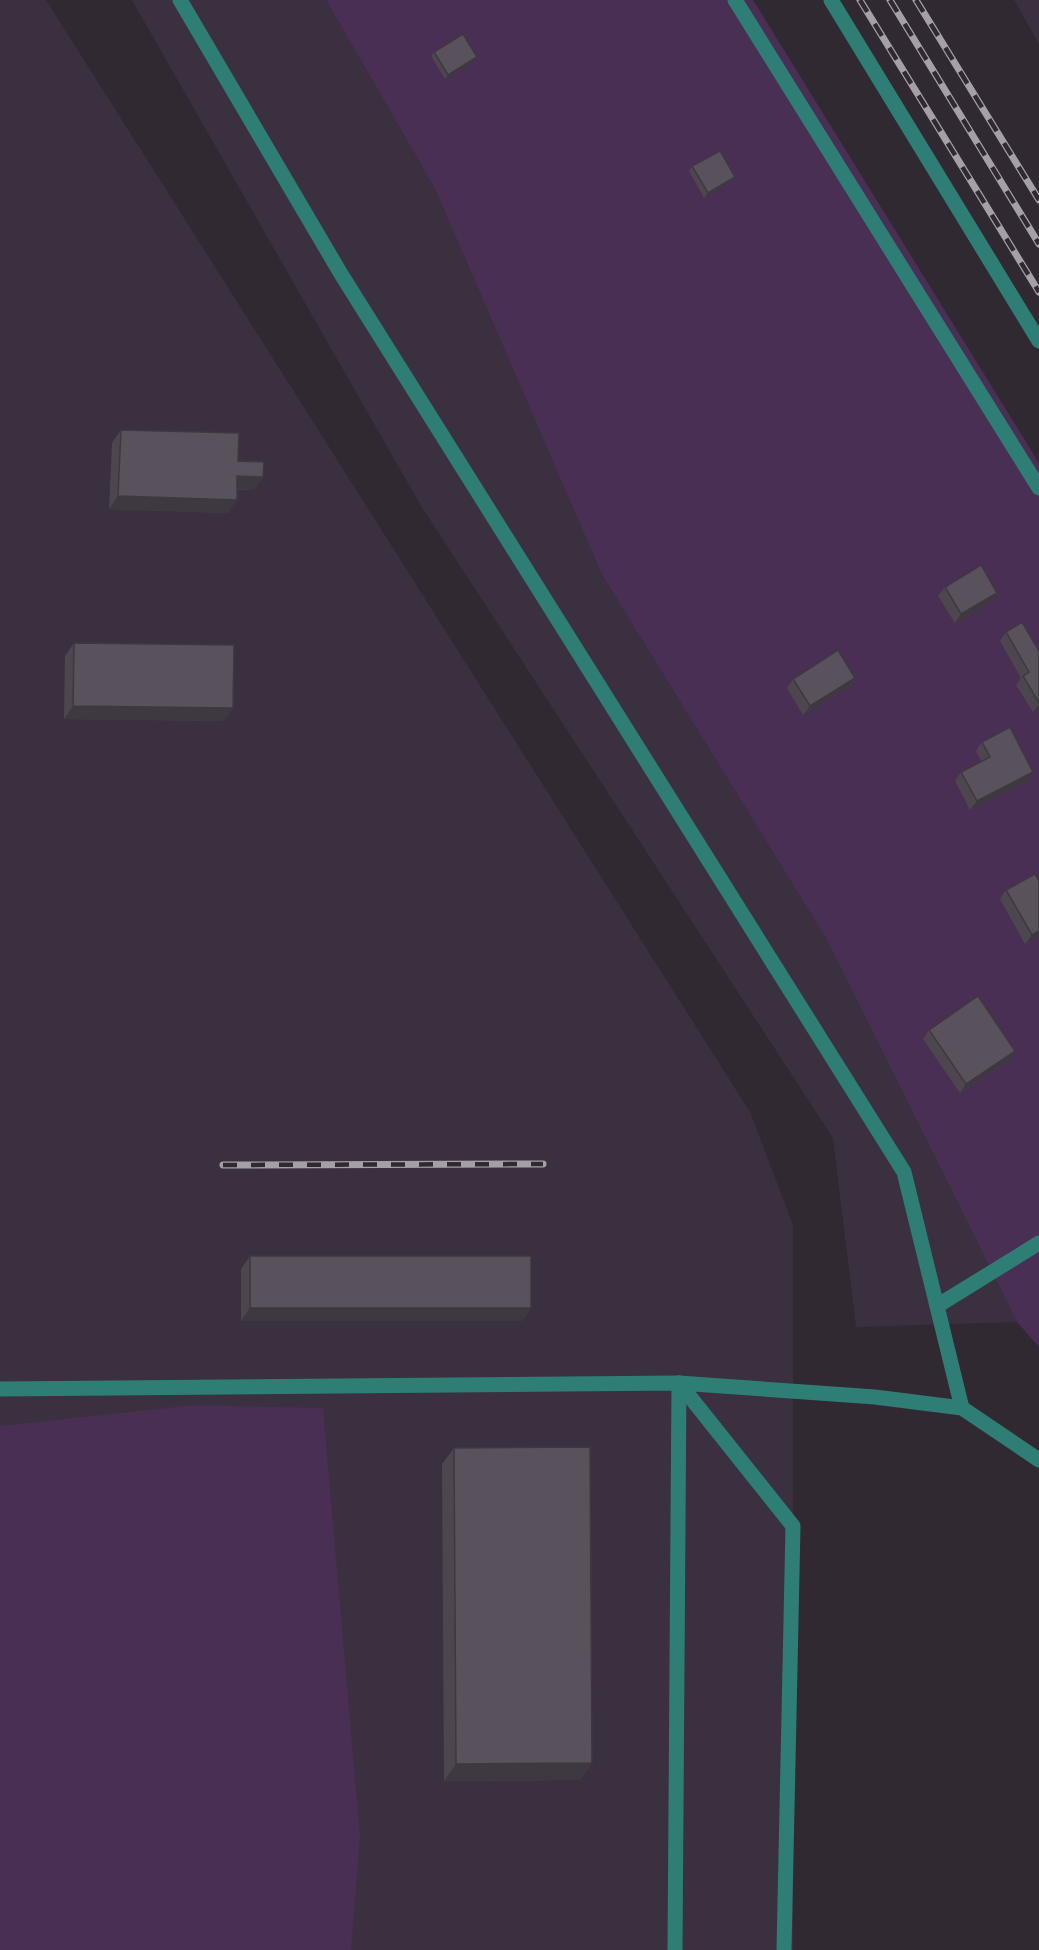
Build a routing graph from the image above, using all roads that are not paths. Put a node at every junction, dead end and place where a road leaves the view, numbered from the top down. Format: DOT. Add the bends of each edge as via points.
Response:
graph roads {
  1 [pos="180,0"];
  2 [pos="735,0"];
  3 [pos="831,0"];
  4 [pos="1039,341"];
  5 [pos="1039,488"];
  6 [pos="1039,1243"];
  7 [pos="937,1306"];
  8 [pos="679,1383"];
  9 [pos="0,1389"];
  10 [pos="962,1408"];
  11 [pos="1039,1460"];
  12 [pos="675,1950"];
  13 [pos="784,1950"];
  1 -- 7 [label="street" via="341,274 904,1172"];
  2 -- 5 [label="street"];
  3 -- 4 [label="street"];
  6 -- 7 [label="street"];
  7 -- 10 [label="street"];
  8 -- 9 [label="street"];
  8 -- 10 [label="street" via="875,1397"];
  8 -- 12 [label="street"];
  8 -- 13 [label="street" via="793,1526"];
  10 -- 11 [label="street"];
}
